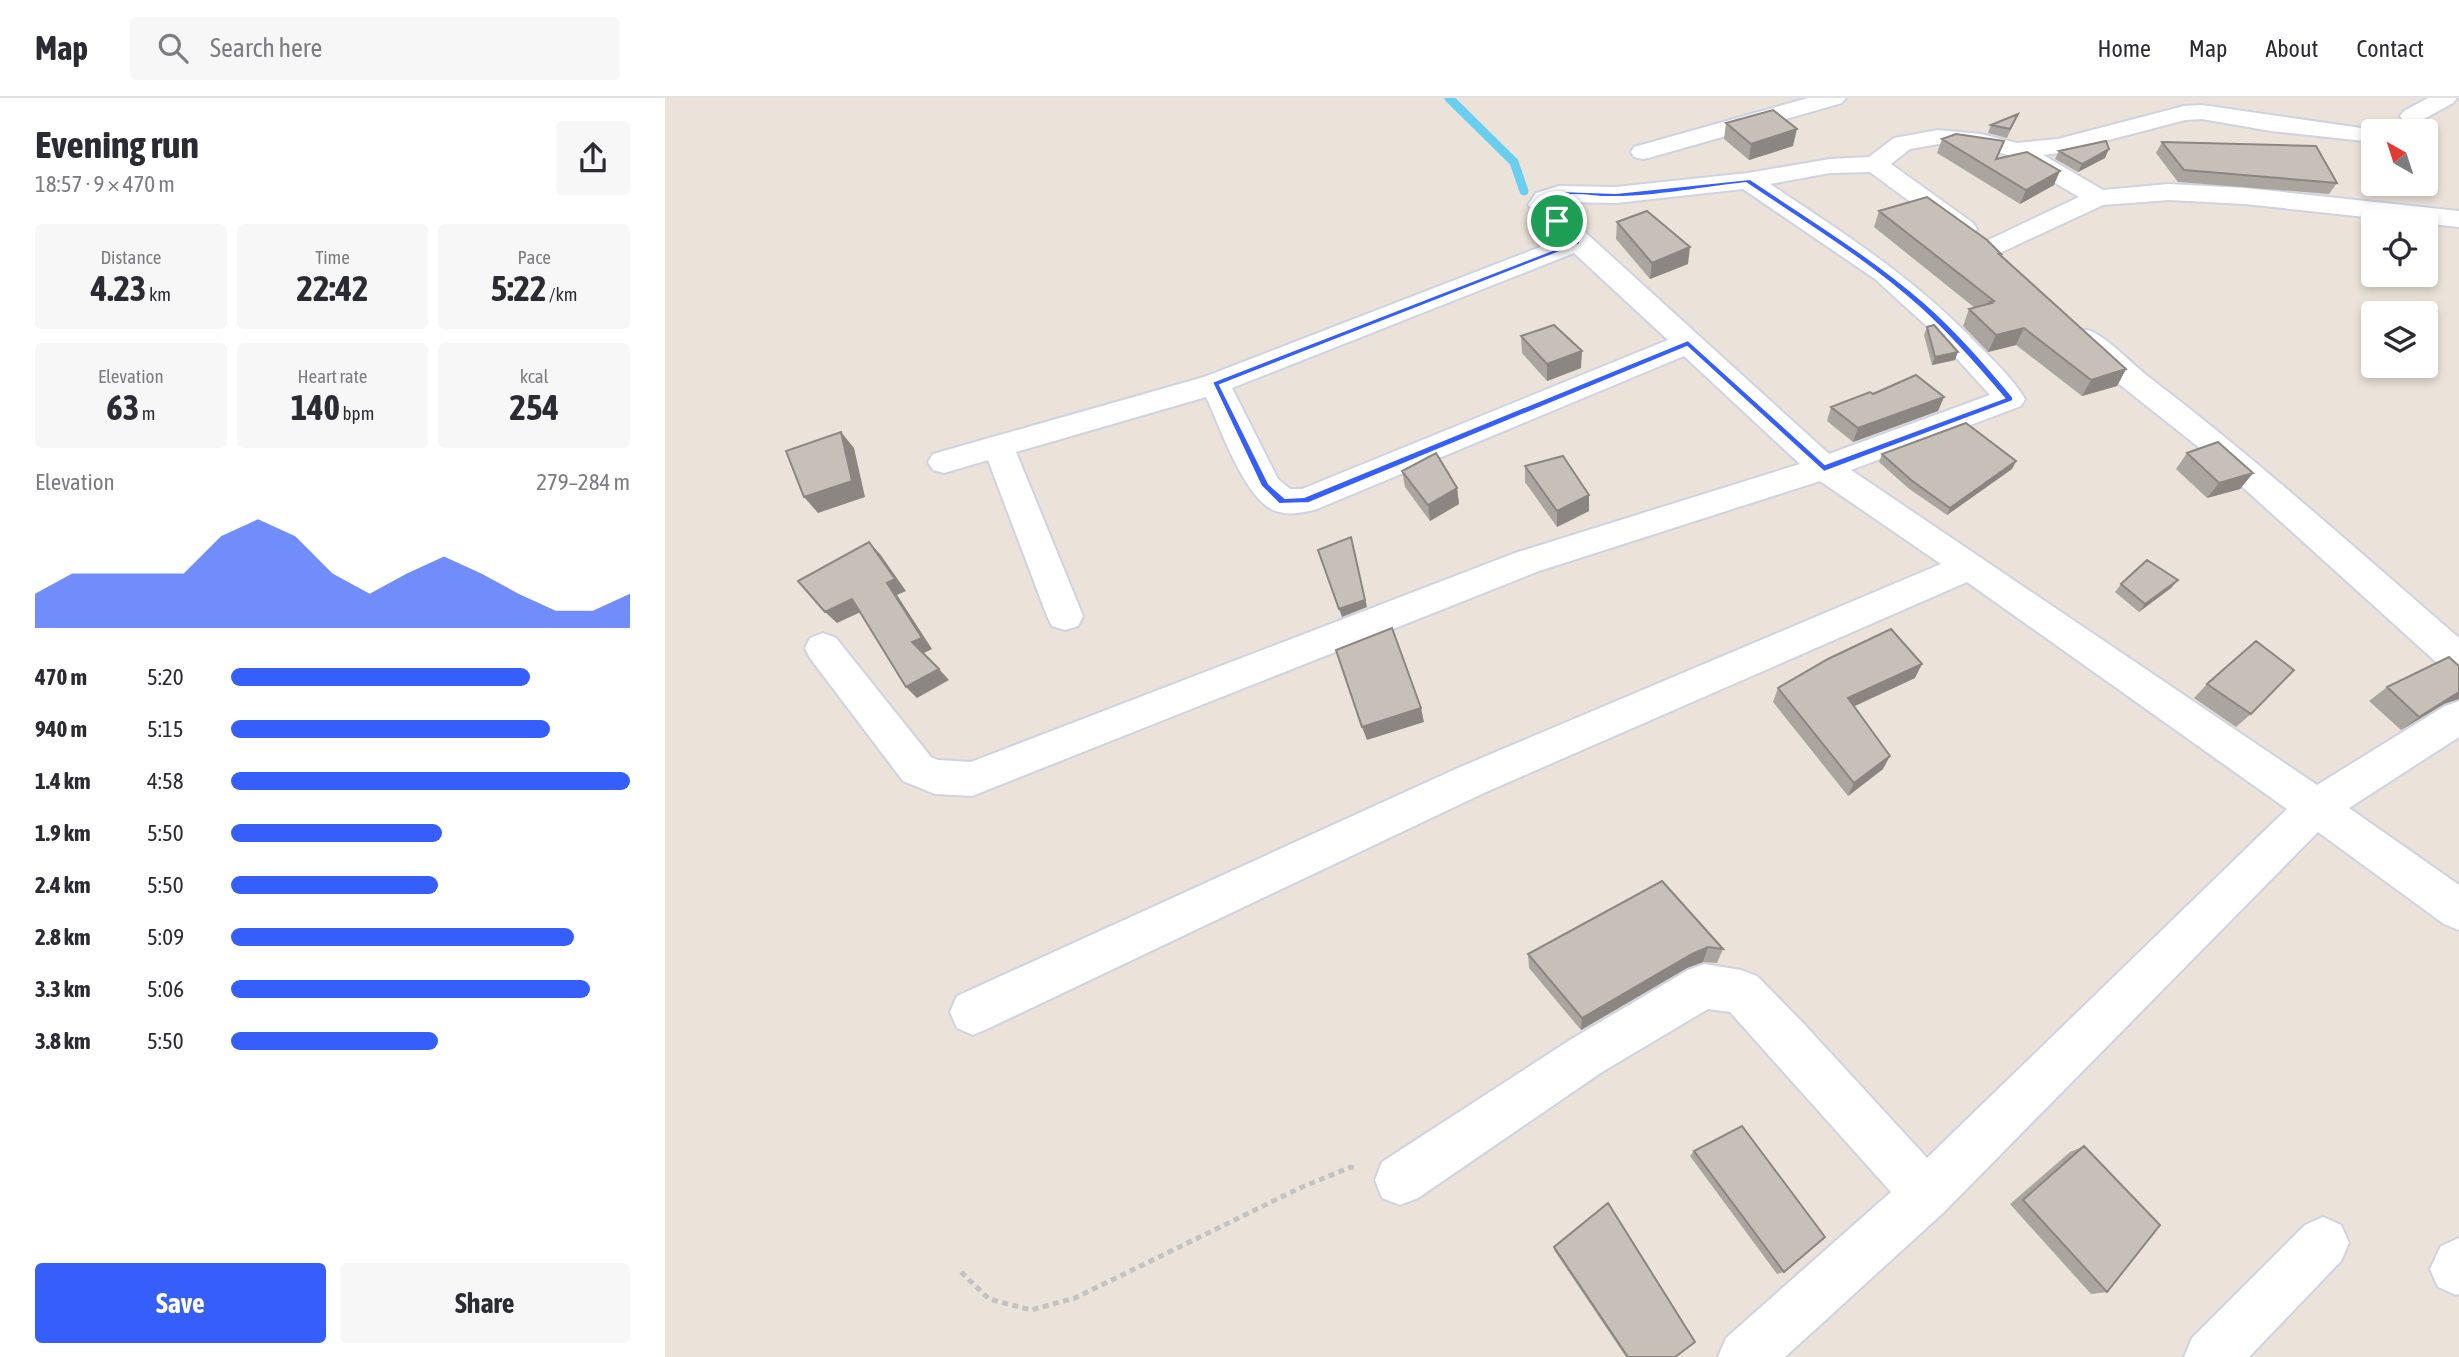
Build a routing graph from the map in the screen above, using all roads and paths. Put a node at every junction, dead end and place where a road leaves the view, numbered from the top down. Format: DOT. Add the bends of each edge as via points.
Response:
graph roads {
  1 [pos="1834,98"];
  2 [pos="2180,98"];
  3 [pos="2445,98"];
  4 [pos="2202,112"];
  5 [pos="2412,116"];
  6 [pos="1797,132"];
  7 [pos="2361,134"];
  8 [pos="2017,150"];
  9 [pos="1643,152"];
  10 [pos="1875,164"];
  11 [pos="1748,181"];
  12 [pos="2098,198"];
  13 [pos="2459,219"];
  14 [pos="1578,242"];
  15 [pos="2070,324"];
  16 [pos="1688,343"];
  17 [pos="1215,384"];
  18 [pos="998,446"];
  19 [pos="944,462"];
  20 [pos="1824,468"];
  21 [pos="1970,566"];
  22 [pos="1065,616"];
  23 [pos="823,648"];
  24 [pos="2459,660"];
  25 [pos="2459,717"];
  26 [pos="2316,807"];
  27 [pos="2459,910"];
  28 [pos="973,1012"];
  29 [pos="1400,1180"];
  30 [pos="1926,1194"];
  31 [pos="2323,1243"];
  32 [pos="961,1272"];
  33 [pos="1772,1348"];
  34 [pos="2211,1357"];
  1 -- 6 [label="street"];
  2 -- 4 [label="street"];
  3 -- 5 [label="street"];
  4 -- 7 [label="street"];
  4 -- 8 [label="street" via="2161,117 2059,146"];
  6 -- 9 [label="street"];
  6 -- 10 [label="street"];
  6 -- 11 [label="street"];
  8 -- 10 [label="street" via="1938,137 1903,144"];
  8 -- 12 [label="street"];
  10 -- 12 [label="street" via="2001,258"];
  11 -- 14 [label="street" via="1545,198 1541,205"];
  11 -- 20 [label="street" via="1864,258 1922,305 2010,399"];
  12 -- 13 [label="street" via="2169,192 2245,196"];
  14 -- 16 [label="street"];
  14 -- 17 [label="street"];
  15 -- 24 [label="street" via="2110,362 2217,446"];
  16 -- 17 [label="street" via="1305,501 1283,502 1265,486"];
  16 -- 20 [label="street"];
  17 -- 18 [label="street"];
  18 -- 19 [label="street"];
  18 -- 22 [label="street"];
  20 -- 21 [label="street"];
  20 -- 23 [label="street" via="1527,562 972,779 935,777 917,769"];
  21 -- 26 [label="street"];
  21 -- 28 [label="street" via="1472,780"];
  25 -- 26 [label="street"];
  26 -- 27 [label="street"];
  26 -- 30 [label="street"];
  29 -- 30 [label="street" via="1586,1056 1704,986 1741,992"];
  29 -- 32 [label="path" via="1351,1167 1075,1298 1031,1310 989,1299"];
  30 -- 33 [label="street"];
  31 -- 34 [label="street"];
}
